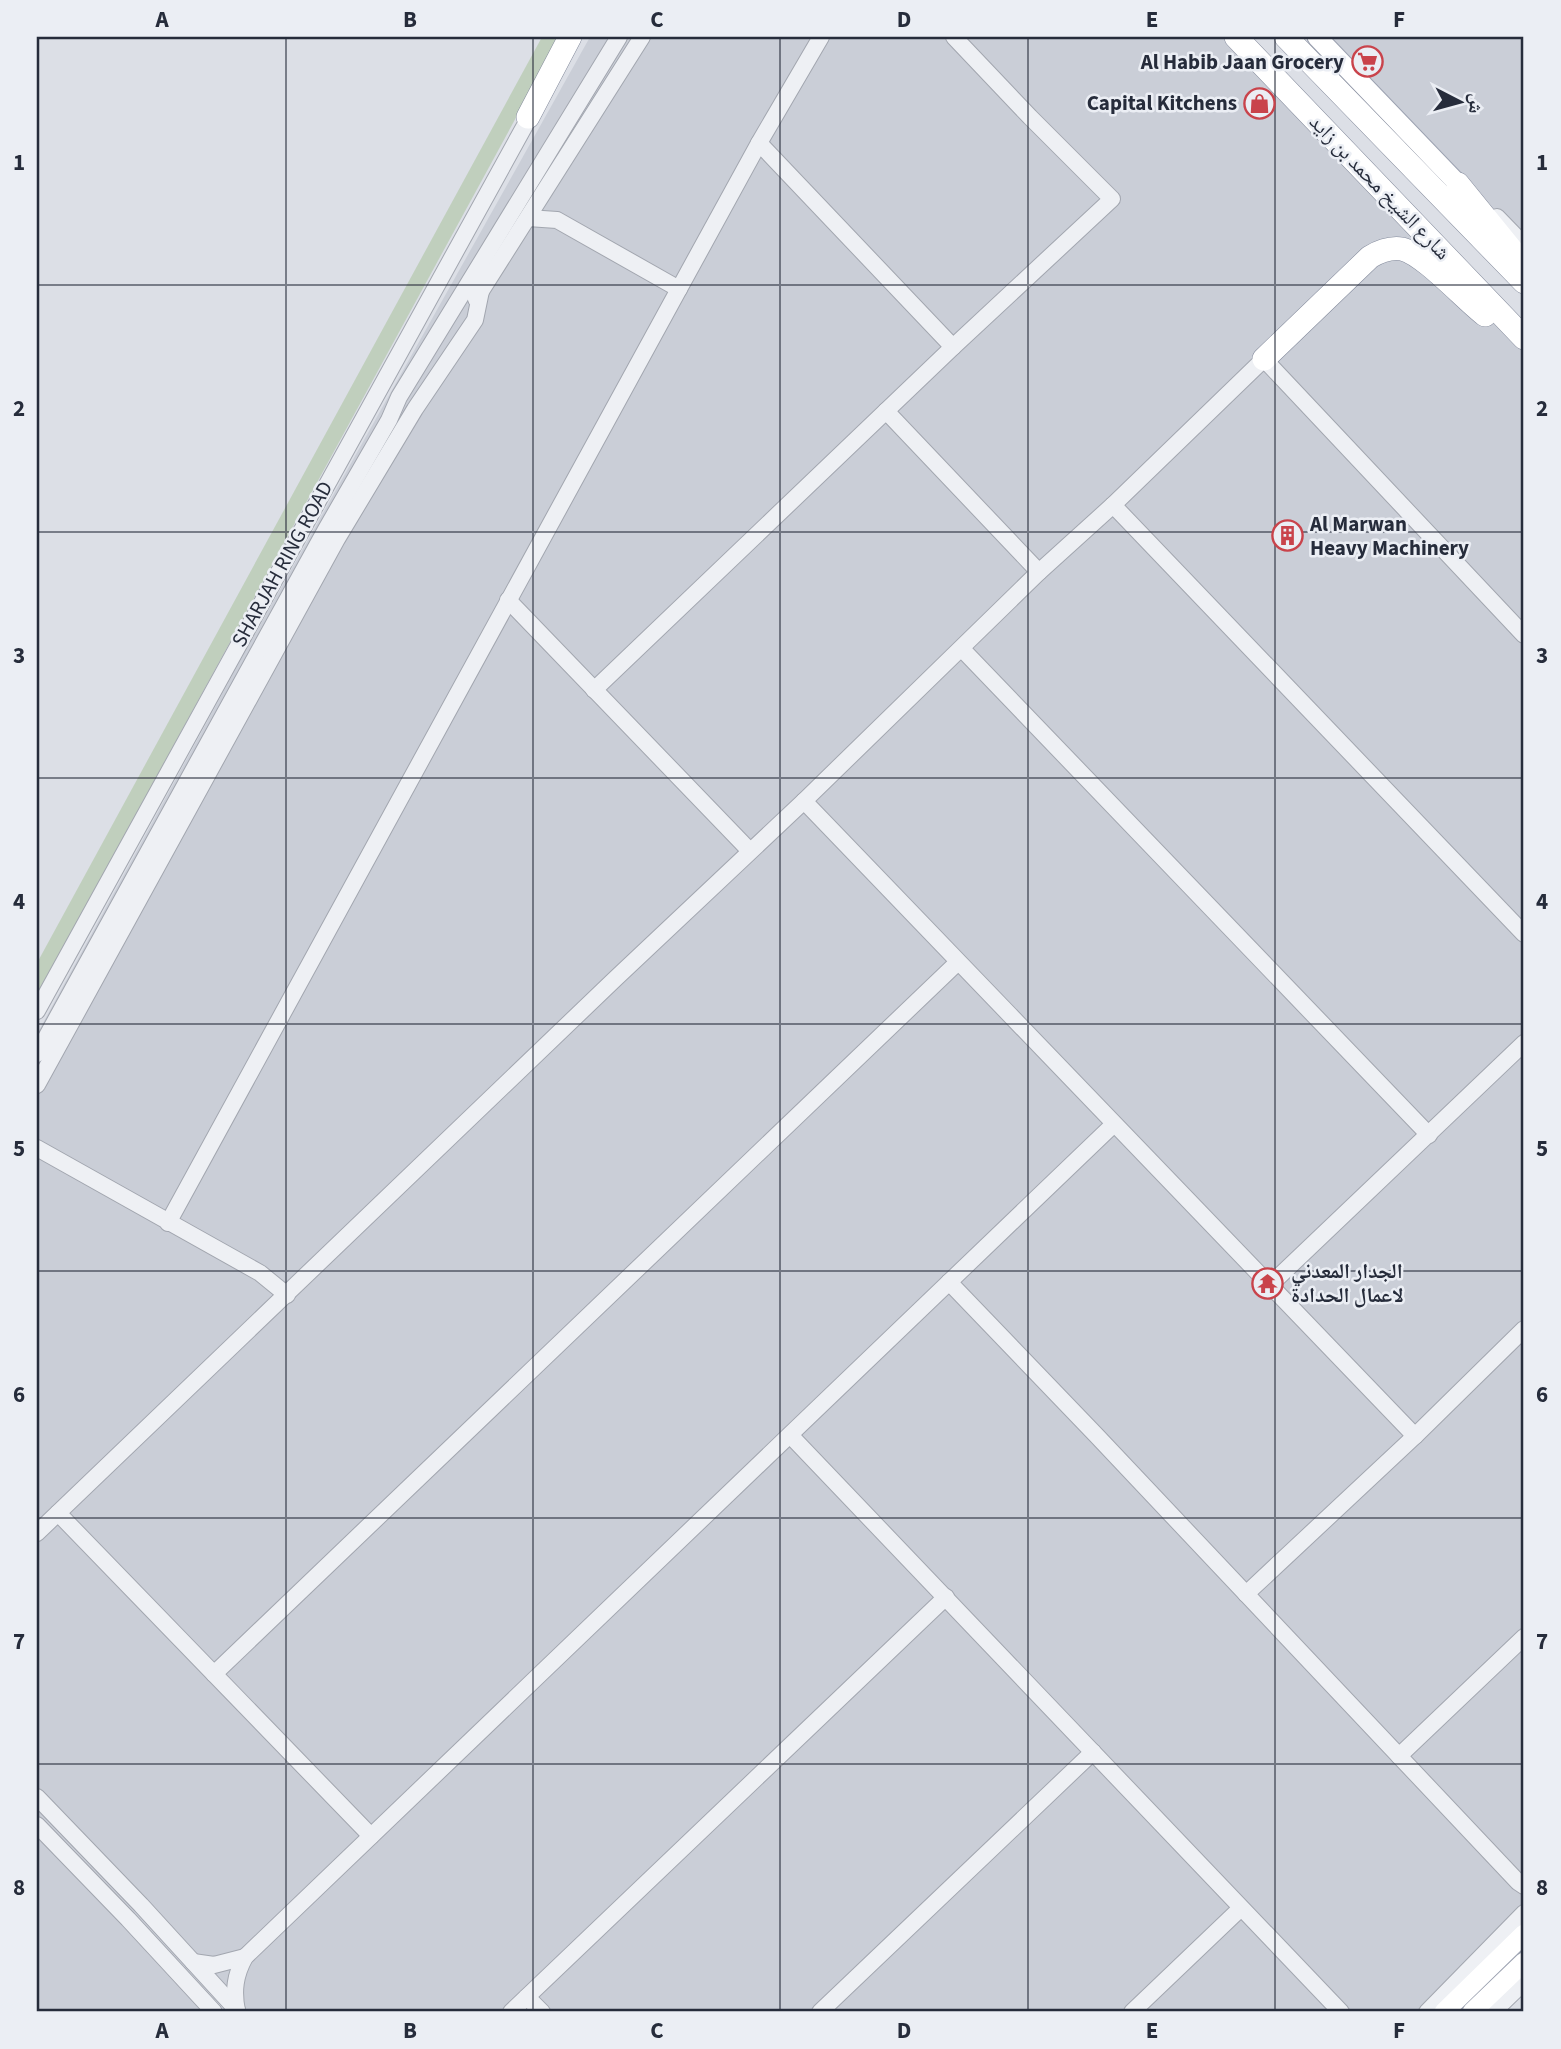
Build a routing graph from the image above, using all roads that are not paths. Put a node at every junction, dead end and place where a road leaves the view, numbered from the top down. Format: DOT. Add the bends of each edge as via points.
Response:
graph roads {
  1 [pos="570,37"];
  2 [pos="581,37"];
  3 [pos="619,37"];
  4 [pos="642,37"];
  5 [pos="954,37"];
  6 [pos="1236,37"];
  7 [pos="1286,37"];
  8 [pos="1317,37"];
  9 [pos="817,40"];
  10 [pos="528,117"];
  11 [pos="759,144"];
  12 [pos="1458,184"];
  13 [pos="544,192"];
  14 [pos="528,218"];
  15 [pos="557,220"];
  16 [pos="1524,245"];
  17 [pos="1524,266"];
  18 [pos="1524,282"];
  19 [pos="679,289"];
  20 [pos="481,291"];
  21 [pos="1520,334"];
  22 [pos="953,347"];
  23 [pos="1264,359"];
  24 [pos="886,411"];
  25 [pos="389,420"];
  26 [pos="1113,505"];
  27 [pos="1039,572"];
  28 [pos="508,600"];
  29 [pos="1524,635"];
  30 [pos="962,649"];
  31 [pos="594,690"];
  32 [pos="804,801"];
  33 [pos="750,851"];
  34 [pos="1524,934"];
  35 [pos="958,962"];
  36 [pos="37,1011"];
  37 [pos="1524,1043"];
  38 [pos="37,1054"];
  39 [pos="37,1085"];
  40 [pos="1114,1124"];
  41 [pos="1429,1135"];
  42 [pos="37,1148"];
  43 [pos="168,1223"];
  44 [pos="949,1282"];
  45 [pos="1270,1285"];
  46 [pos="287,1295"];
  47 [pos="1524,1329"];
  48 [pos="790,1435"];
  49 [pos="1415,1436"];
  50 [pos="58,1513"];
  51 [pos="37,1533"];
  52 [pos="1245,1594"];
  53 [pos="946,1597"];
  54 [pos="1524,1637"];
  55 [pos="214,1674"];
  56 [pos="1093,1752"];
  57 [pos="1399,1756"];
  58 [pos="37,1797"];
  59 [pos="37,1825"];
  60 [pos="371,1836"];
  61 [pos="1521,1884"];
  62 [pos="1241,1908"];
  63 [pos="1524,1914"];
  64 [pos="1524,1934"];
  65 [pos="245,1956"];
  66 [pos="193,1962"];
  67 [pos="1524,1962"];
  68 [pos="1524,1983"];
  69 [pos="527,1997"];
  70 [pos="214,2012"];
  71 [pos="238,2012"];
  72 [pos="511,2012"];
  73 [pos="542,2012"];
  74 [pos="820,2012"];
  75 [pos="1132,2012"];
  76 [pos="1341,2012"];
  77 [pos="1427,2012"];
  78 [pos="1444,2012"];
  79 [pos="1472,2012"];
  80 [pos="1493,2012"];
  1 -- 10 [label="highway"];
  2 -- 10 [label="street, SHARJAH RING ROAD"];
  3 -- 25 [label="street"];
  4 -- 13 [label="street"];
  5 -- 22 [label="street" via="1112,199"];
  6 -- 21 [label="highway, شارع الشيخ محمد بن زايد"];
  7 -- 18 [label="highway, شارع الشيخ محمد بن زايد"];
  8 -- 12 [label="main road"];
  9 -- 11 [label="street"];
  10 -- 36 [label="street, SHARJAH RING ROAD"];
  11 -- 19 [label="street"];
  11 -- 22 [label="street"];
  12 -- 16 [label="street"];
  12 -- 17 [label="highway"];
  13 -- 14 [label="street"];
  13 -- 15 [label="street"];
  14 -- 15 [label="street"];
  14 -- 20 [label="street"];
  15 -- 19 [label="street"];
  19 -- 28 [label="street"];
  20 -- 25 [label="street" via="409,401"];
  20 -- 39 [label="street" via="475,320 337,539"];
  21 -- 23 [label="highway" via="1488,316 1411,252 1394,248 1370,257"];
  22 -- 24 [label="street"];
  23 -- 26 [label="street"];
  23 -- 29 [label="street"];
  24 -- 27 [label="street"];
  24 -- 31 [label="street"];
  25 -- 38 [label="street"];
  26 -- 27 [label="street"];
  26 -- 34 [label="street"];
  27 -- 30 [label="street"];
  28 -- 31 [label="street"];
  28 -- 43 [label="street"];
  30 -- 32 [label="street"];
  30 -- 41 [label="street"];
  31 -- 33 [label="street"];
  32 -- 33 [label="street"];
  32 -- 35 [label="street"];
  33 -- 46 [label="street"];
  35 -- 40 [label="street"];
  35 -- 55 [label="street"];
  37 -- 41 [label="street"];
  40 -- 44 [label="street"];
  40 -- 45 [label="street"];
  41 -- 45 [label="street"];
  42 -- 43 [label="street"];
  43 -- 46 [label="street" via="260,1273"];
  44 -- 48 [label="street"];
  44 -- 52 [label="street"];
  45 -- 49 [label="street"];
  46 -- 50 [label="street"];
  47 -- 49 [label="street"];
  48 -- 53 [label="street"];
  48 -- 60 [label="street"];
  49 -- 52 [label="street"];
  50 -- 51 [label="street"];
  50 -- 55 [label="street"];
  52 -- 57 [label="street"];
  53 -- 56 [label="street"];
  53 -- 69 [label="street"];
  54 -- 57 [label="street"];
  55 -- 60 [label="street"];
  56 -- 62 [label="street"];
  56 -- 74 [label="street"];
  57 -- 61 [label="street"];
  58 -- 66 [label="street"];
  59 -- 70 [label="street"];
  60 -- 65 [label="street"];
  61 -- 63 [label="street"];
  62 -- 75 [label="street"];
  62 -- 76 [label="street"];
  63 -- 77 [label="street"];
  64 -- 78 [label="main road"];
  65 -- 66 [label="street" via="215,1965"];
  65 -- 71 [label="street" via="234,1989"];
  66 -- 71 [label="street"];
  67 -- 79 [label="main road"];
  68 -- 80 [label="street"];
  69 -- 72 [label="street"];
  69 -- 73 [label="street"];
}
